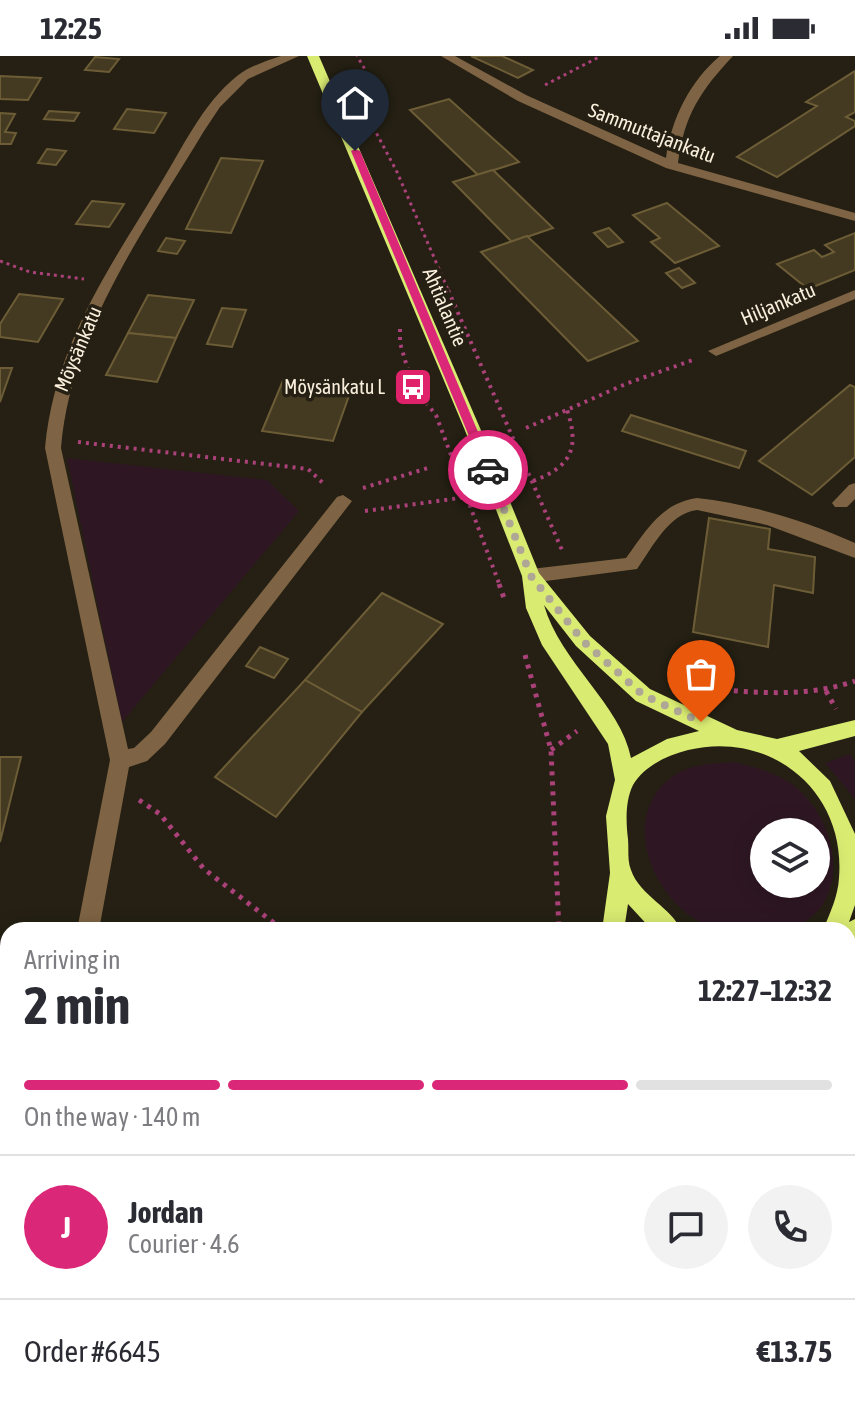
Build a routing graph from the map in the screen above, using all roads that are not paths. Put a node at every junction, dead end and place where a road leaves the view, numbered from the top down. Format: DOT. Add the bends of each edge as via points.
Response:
graph roads {
  1 [pos="293,56"];
  2 [pos="313,56"];
  3 [pos="447,56"];
  4 [pos="727,56"];
  5 [pos="671,165"];
  6 [pos="855,217"];
  7 [pos="855,294"];
  8 [pos="716,351"];
  9 [pos="855,489"];
  10 [pos="343,501"];
  11 [pos="841,503"];
  12 [pos="855,551"];
  13 [pos="531,576"];
  14 [pos="855,728"];
  15 [pos="730,736"];
  16 [pos="777,748"];
  17 [pos="120,760"];
  18 [pos="625,780"];
  19 [pos="621,874"];
  20 [pos="89,922"];
  21 [pos="614,922"];
  22 [pos="662,922"];
  23 [pos="838,922"];
  1 -- 17 [label="street, Möysänkatu" via="239,80 201,124 107,282 67,366 53,412 53,444"];
  2 -- 13 [label="main road, Ahtialantie"];
  3 -- 5 [label="street, Sammuttajankatu" via="522,98"];
  4 -- 5 [label="street" via="684,113"];
  5 -- 6 [label="street, Sammuttajankatu"];
  7 -- 8 [label="street, Hiljankatu"];
  9 -- 11 [label="street"];
  10 -- 17 [label="street" via="158,738 140,755"];
  12 -- 13 [label="street" via="829,538 721,507 688,504 666,516 631,564"];
  13 -- 15 [label="main road, Ahtialantie" via="583,641 643,695"];
  13 -- 18 [label="main road, Ahtialantie" via="535,608 551,645 618,742"];
  14 -- 16 [label="main road"];
  15 -- 16 [label="main road"];
  15 -- 18 [label="main road" via="669,748 644,759"];
  16 -- 23 [label="main road" via="814,775 834,804 851,847 851,894"];
  17 -- 20 [label="street, Möysänkatu"];
  18 -- 19 [label="main road" via="615,822"];
  19 -- 21 [label="main road"];
  19 -- 22 [label="main road"];
}
